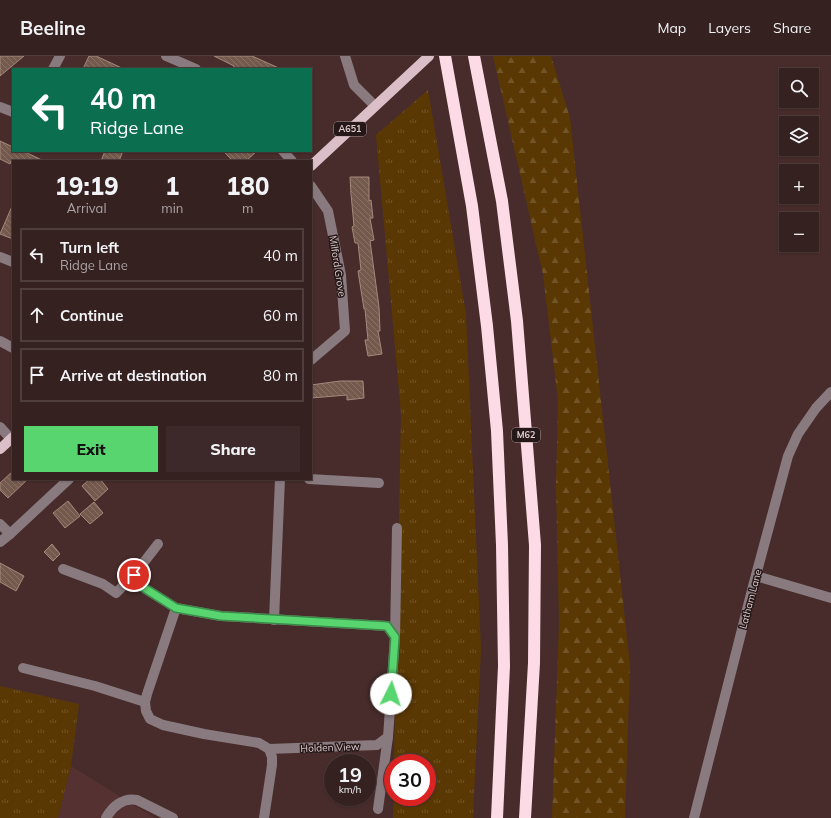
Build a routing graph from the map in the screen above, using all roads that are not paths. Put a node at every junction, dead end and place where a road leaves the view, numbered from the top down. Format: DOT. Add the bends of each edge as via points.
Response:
graph roads {
  1 [pos="60,56"];
  2 [pos="166,56"];
  3 [pos="345,56"];
  4 [pos="430,56"];
  5 [pos="445,56"];
  6 [pos="474,56"];
  7 [pos="54,68"];
  8 [pos="194,68"];
  9 [pos="375,106"];
  10 [pos="0,107"];
  11 [pos="12,112"];
  12 [pos="284,152"];
  13 [pos="291,160"];
  14 [pos="312,165"];
  15 [pos="312,187"];
  16 [pos="0,256"];
  17 [pos="12,262"];
  18 [pos="0,342"];
  19 [pos="12,348"];
  20 [pos="312,359"];
  21 [pos="831,392"];
  22 [pos="0,427"];
  23 [pos="12,438"];
  24 [pos="0,448"];
  25 [pos="312,479"];
  26 [pos="68,480"];
  27 [pos="280,480"];
  28 [pos="379,483"];
  29 [pos="0,524"];
  30 [pos="397,528"];
  31 [pos="10,534"];
  32 [pos="0,542"];
  33 [pos="158,544"];
  34 [pos="63,569"];
  35 [pos="134,575"];
  36 [pos="756,576"];
  37 [pos="831,598"];
  38 [pos="176,608"];
  39 [pos="274,620"];
  40 [pos="395,637"];
  41 [pos="23,668"];
  42 [pos="145,702"];
  43 [pos="388,737"];
  44 [pos="269,749"];
  45 [pos="378,809"];
  46 [pos="106,818"];
  47 [pos="173,818"];
  48 [pos="264,818"];
  49 [pos="497,818"];
  50 [pos="525,818"];
  51 [pos="694,818"];
  1 -- 7 [label="street"];
  2 -- 8 [label="street"];
  3 -- 9 [label="street" via="354,85"];
  4 -- 9 [label="main road, A651"];
  5 -- 49 [label="highway, M62" via="472,206 497,431 504,666"];
  6 -- 50 [label="highway, M62" via="502,200 517,320 535,545 534,663"];
  9 -- 14 [label="main road, A651"];
  10 -- 11 [label="street"];
  12 -- 13 [label="street"];
  15 -- 20 [label="street, Milford Grove" via="328,211 341,276 345,331"];
  16 -- 17 [label="street"];
  18 -- 19 [label="street"];
  21 -- 36 [label="street, Latham Lane" via="798,434 788,456"];
  22 -- 23 [label="street"];
  23 -- 24 [label="main road"];
  25 -- 28 [label="street"];
  26 -- 31 [label="street"];
  27 -- 39 [label="street"];
  29 -- 31 [label="street"];
  30 -- 40 [label="street"];
  31 -- 32 [label="street"];
  33 -- 35 [label="street"];
  34 -- 35 [label="street" via="103,584 116,594"];
  35 -- 38 [label="street" via="141,586"];
  36 -- 37 [label="street"];
  36 -- 51 [label="street, Latham Lane"];
  38 -- 39 [label="street" via="221,616"];
  38 -- 42 [label="street"];
  39 -- 40 [label="street" via="387,626"];
  40 -- 43 [label="street"];
  41 -- 42 [label="street"];
  42 -- 44 [label="street" via="150,719 163,725 259,743"];
  43 -- 44 [label="street, Holden View" via="377,745"];
  43 -- 45 [label="street"];
  44 -- 48 [label="street" via="272,765"];
  46 -- 47 [label="street" via="112,808 131,799"];
}
